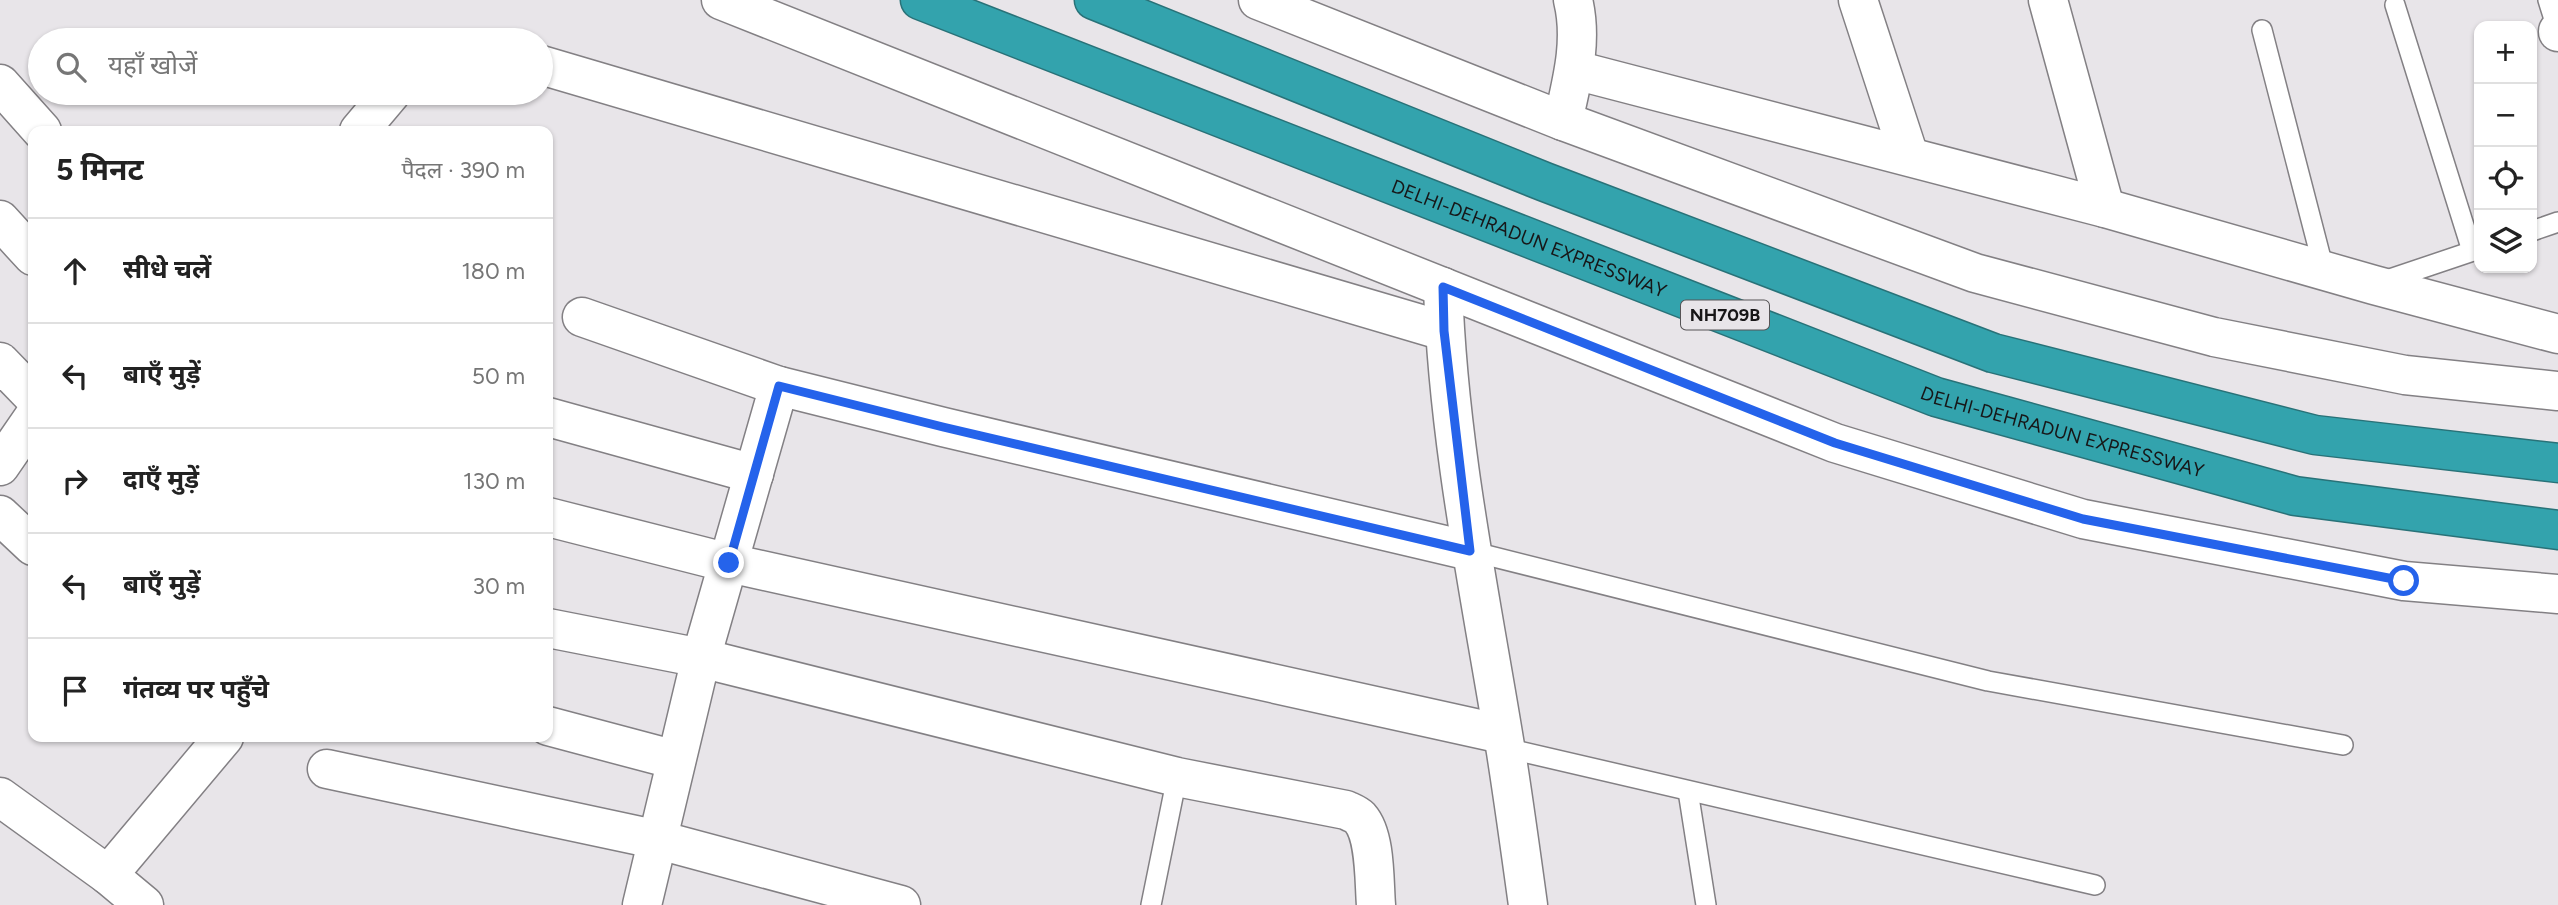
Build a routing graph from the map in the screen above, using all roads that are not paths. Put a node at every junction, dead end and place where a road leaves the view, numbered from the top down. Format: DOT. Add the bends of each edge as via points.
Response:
graph roads {
  1 [pos="721,0"];
  2 [pos="920,0"];
  3 [pos="1094,0"];
  4 [pos="1258,0"];
  5 [pos="1573,0"];
  6 [pos="1858,0"];
  7 [pos="2048,0"];
  8 [pos="2548,0"];
  9 [pos="2395,5"];
  10 [pos="2262,30"];
  11 [pos="2558,32"];
  12 [pos="553,69"];
  13 [pos="1575,70"];
  14 [pos="0,84"];
  15 [pos="381,105"];
  16 [pos="1563,121"];
  17 [pos="38,126"];
  18 [pos="363,126"];
  19 [pos="1909,156"];
  20 [pos="2105,208"];
  21 [pos="0,219"];
  22 [pos="2558,222"];
  23 [pos="2537,229"];
  24 [pos="2474,244"];
  25 [pos="28,250"];
  26 [pos="2474,251"];
  27 [pos="2324,270"];
  28 [pos="2374,285"];
  29 [pos="1443,287"];
  30 [pos="582,317"];
  31 [pos="1444,331"];
  32 [pos="2558,334"];
  33 [pos="0,362"];
  34 [pos="779,386"];
  35 [pos="28,391"];
  36 [pos="2558,391"];
  37 [pos="553,418"];
  38 [pos="28,425"];
  39 [pos="2558,463"];
  40 [pos="0,466"];
  41 [pos="754,474"];
  42 [pos="0,514"];
  43 [pos="553,518"];
  44 [pos="2558,530"];
  45 [pos="28,541"];
  46 [pos="1470,551"];
  47 [pos="729,563"];
  48 [pos="2558,594"];
  49 [pos="553,629"];
  50 [pos="701,658"];
  51 [pos="553,727"];
  52 [pos="1504,741"];
  53 [pos="220,742"];
  54 [pos="2343,745"];
  55 [pos="676,760"];
  56 [pos="327,769"];
  57 [pos="1177,777"];
  58 [pos="1688,791"];
  59 [pos="0,797"];
  60 [pos="659,840"];
  61 [pos="108,875"];
  62 [pos="2095,885"];
  63 [pos="144,905"];
  64 [pos="642,905"];
  65 [pos="901,905"];
  66 [pos="1151,905"];
  67 [pos="1376,905"];
  68 [pos="1528,905"];
  69 [pos="1706,905"];
  1 -- 29 [label="street"];
  2 -- 44 [label="highway, DELHI-DEHRADUN EXPRESSWAY / NH709B" via="1936,397 2295,496"];
  3 -- 39 [label="highway" via="1545,182 1993,353 2315,435"];
  4 -- 16 [label="street"];
  5 -- 13 [label="street" via="1578,44"];
  6 -- 19 [label="street"];
  7 -- 20 [label="street"];
  8 -- 11 [label="lane"];
  9 -- 24 [label="lane"];
  10 -- 27 [label="lane"];
  12 -- 31 [label="street"];
  13 -- 16 [label="street"];
  13 -- 19 [label="street"];
  14 -- 17 [label="street"];
  15 -- 18 [label="street"];
  16 -- 36 [label="street" via="1975,273 2214,337 2405,375"];
  19 -- 20 [label="street"];
  20 -- 27 [label="street"];
  21 -- 25 [label="street"];
  22 -- 23 [label="lane"];
  26 -- 28 [label="lane"];
  27 -- 28 [label="street"];
  28 -- 32 [label="street"];
  29 -- 31 [label="street"];
  29 -- 48 [label="street" via="1835,443 2083,519 2404,581"];
  30 -- 34 [label="street"];
  31 -- 46 [label="street"];
  33 -- 35 [label="street"];
  34 -- 41 [label="street"];
  34 -- 46 [label="street"];
  37 -- 41 [label="street"];
  38 -- 40 [label="street"];
  41 -- 47 [label="street"];
  42 -- 45 [label="street"];
  43 -- 47 [label="street"];
  46 -- 52 [label="street"];
  46 -- 54 [label="lane" via="1988,681"];
  47 -- 50 [label="street"];
  47 -- 52 [label="street"];
  49 -- 50 [label="street"];
  50 -- 55 [label="street"];
  50 -- 57 [label="street"];
  51 -- 55 [label="street"];
  52 -- 58 [label="lane"];
  52 -- 68 [label="street"];
  53 -- 61 [label="street"];
  55 -- 60 [label="street"];
  56 -- 60 [label="street"];
  57 -- 66 [label="lane"];
  57 -- 67 [label="street" via="1359,816 1371,844"];
  58 -- 62 [label="lane"];
  58 -- 69 [label="lane"];
  59 -- 61 [label="street"];
  60 -- 64 [label="street"];
  60 -- 65 [label="street"];
  61 -- 63 [label="street"];
}
